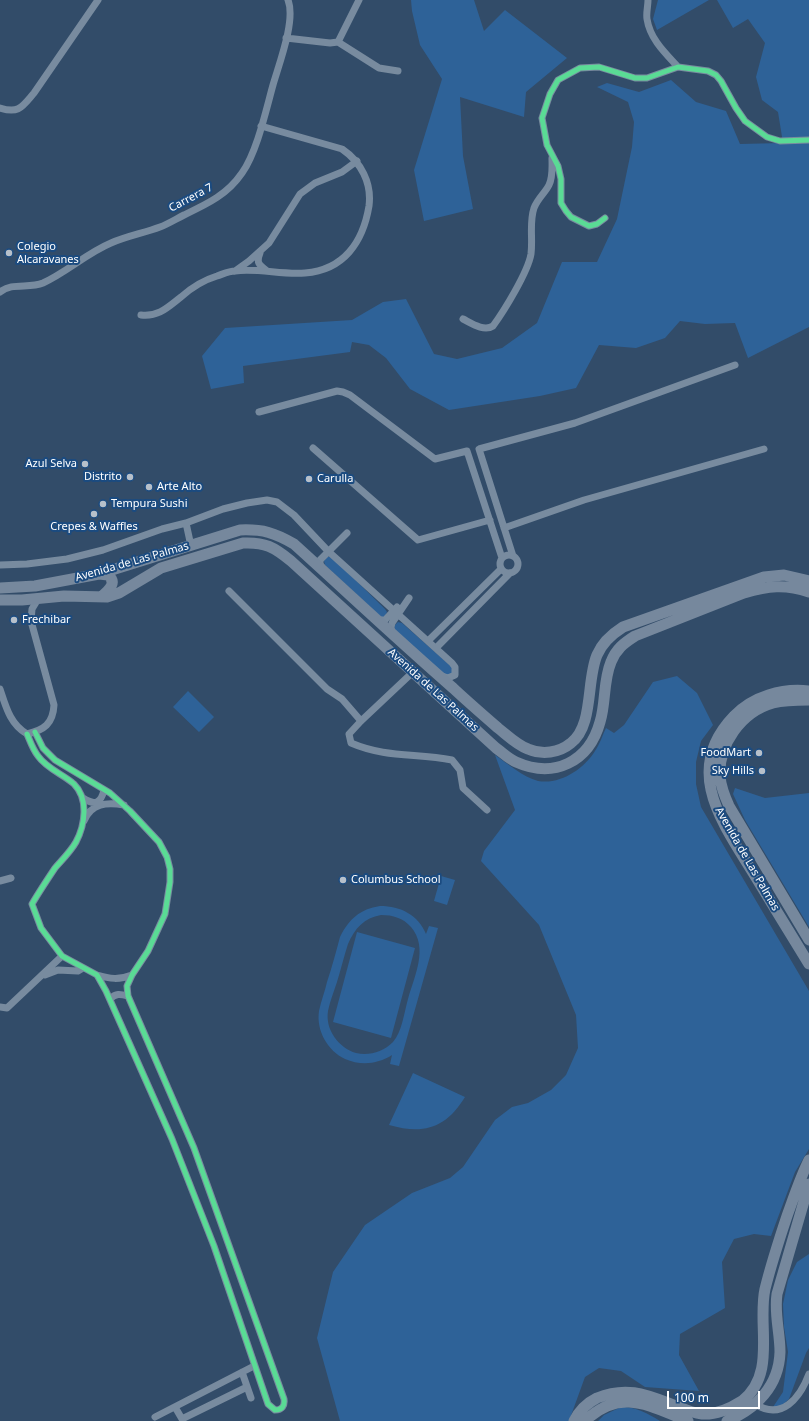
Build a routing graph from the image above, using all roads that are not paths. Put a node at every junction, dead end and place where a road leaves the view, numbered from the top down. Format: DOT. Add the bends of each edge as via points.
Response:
graph roads {
  1 [pos="98,0"];
  2 [pos="288,0"];
  3 [pos="359,0"];
  4 [pos="648,0"];
  5 [pos="286,38"];
  6 [pos="338,42"];
  7 [pos="678,67"];
  8 [pos="398,71"];
  9 [pos="0,108"];
  10 [pos="262,126"];
  11 [pos="809,140"];
  12 [pos="552,154"];
  13 [pos="357,161"];
  14 [pos="605,218"];
  15 [pos="260,252"];
  16 [pos="235,271"];
  17 [pos="267,272"];
  18 [pos="0,292"];
  19 [pos="141,316"];
  20 [pos="463,319"];
  21 [pos="734,365"];
  22 [pos="259,412"];
  23 [pos="313,448"];
  24 [pos="764,449"];
  25 [pos="490,520"];
  26 [pos="186,523"];
  27 [pos="504,528"];
  28 [pos="346,533"];
  29 [pos="191,546"];
  30 [pos="328,551"];
  31 [pos="513,556"];
  32 [pos="502,558"];
  33 [pos="0,565"];
  34 [pos="501,569"];
  35 [pos="324,571"];
  36 [pos="510,573"];
  37 [pos="99,574"];
  38 [pos="809,581"];
  39 [pos="0,588"];
  40 [pos="229,591"];
  41 [pos="809,592"];
  42 [pos="101,597"];
  43 [pos="407,597"];
  44 [pos="38,599"];
  45 [pos="0,600"];
  46 [pos="396,612"];
  47 [pos="377,620"];
  48 [pos="392,634"];
  49 [pos="428,641"];
  50 [pos="436,648"];
  51 [pos="413,672"];
  52 [pos="434,672"];
  53 [pos="0,689"];
  54 [pos="809,691"];
  55 [pos="809,700"];
  56 [pos="361,721"];
  57 [pos="35,732"];
  58 [pos="27,734"];
  59 [pos="104,790"];
  60 [pos="83,798"];
  61 [pos="124,806"];
  62 [pos="487,810"];
  63 [pos="82,825"];
  64 [pos="11,878"];
  65 [pos="0,881"];
  66 [pos="809,940"];
  67 [pos="62,956"];
  68 [pos="809,964"];
  69 [pos="83,968"];
  70 [pos="97,975"];
  71 [pos="132,975"];
  72 [pos="36,981"];
  73 [pos="128,996"];
  74 [pos="110,998"];
  75 [pos="0,1008"];
  76 [pos="809,1160"];
  77 [pos="809,1184"];
  78 [pos="809,1198"];
  79 [pos="800,1212"];
  80 [pos="254,1366"];
  81 [pos="242,1372"];
  82 [pos="809,1374"];
  83 [pos="247,1387"];
  84 [pos="251,1398"];
  85 [pos="755,1404"];
  86 [pos="175,1407"];
  87 [pos="155,1417"];
  88 [pos="574,1421"];
  89 [pos="585,1421"];
  90 [pos="688,1421"];
  91 [pos="727,1421"];
  1 -- 9 [label="street" via="22,107 9,111"];
  2 -- 5 [label="street, Carrera 7" via="290,16"];
  3 -- 6 [label="street"];
  4 -- 7 [label="street" via="647,17 650,30 657,44"];
  5 -- 6 [label="street"];
  5 -- 10 [label="street, Carrera 7"];
  6 -- 8 [label="street" via="379,68"];
  7 -- 11 [label="street" via="702,70 716,75 745,121 767,137 780,141"];
  7 -- 12 [label="street" via="647,78 635,78 599,67 580,68 558,80 542,118 547,145"];
  10 -- 13 [label="street" via="342,149"];
  10 -- 18 [label="street, Carrera 7" via="243,172 231,187 216,199 162,226 102,247 42,284 16,286"];
  12 -- 14 [label="street" via="558,166 561,203 566,211 571,217 589,226"];
  12 -- 20 [label="street" via="549,185 538,200 531,221 531,254 521,279 493,326 485,328"];
  13 -- 15 [label="street" via="342,172 308,187 300,194 269,243"];
  13 -- 17 [label="street" via="367,183 370,201 363,230 357,242 339,261 317,271"];
  15 -- 16 [label="street"];
  15 -- 17 [label="street" via="257,261"];
  16 -- 17 [label="street"];
  16 -- 19 [label="street" via="204,282 160,312"];
  21 -- 27 [label="street" via="575,423 478,449"];
  22 -- 25 [label="street" via="337,391 350,395 435,459 467,451"];
  23 -- 25 [label="street" via="418,540"];
  24 -- 27 [label="street" via="584,500"];
  25 -- 32 [label="street"];
  26 -- 29 [label="street"];
  26 -- 30 [label="street" via="247,503 272,501 294,515"];
  26 -- 33 [label="street" via="67,559"];
  27 -- 31 [label="street"];
  28 -- 30 [label="street"];
  29 -- 35 [label="main road, Avenida de Las Palmas" via="240,530 264,530 294,544"];
  29 -- 37 [label="main road, Avenida de Las Palmas"];
  30 -- 35 [label="street" via="320,560"];
  30 -- 46 [label="street"];
  31 -- 32 [label="street"];
  31 -- 36 [label="street" via="518,566"];
  32 -- 34 [label="street"];
  34 -- 36 [label="street" via="505,573"];
  34 -- 49 [label="street"];
  35 -- 47 [label="main road, Avenida de Las Palmas"];
  36 -- 50 [label="street"];
  37 -- 39 [label="main road, Avenida de Las Palmas" via="35,586"];
  37 -- 42 [label="main road" via="108,575 112,580 109,590"];
  38 -- 52 [label="main road, Avenida de Las Palmas" via="784,575 764,577 623,627 608,638 597,655 584,723 578,736 560,750 542,753 527,749"];
  40 -- 56 [label="street" via="327,689 342,699"];
  41 -- 51 [label="main road, Avenida de Las Palmas" via="787,587 769,586 758,589 635,636 622,644 608,670 602,715 592,743 574,761 557,768 537,768 520,764 508,757"];
  42 -- 44 [label="main road, Avenida de Las Palmas" via="64,596"];
  42 -- 51 [label="main road, Avenida de Las Palmas" via="119,593 161,568 243,543 269,545 291,561"];
  43 -- 46 [label="street"];
  44 -- 45 [label="main road, Avenida de Las Palmas"];
  44 -- 57 [label="street" via="32,609 31,621 54,705 54,714 41,731"];
  46 -- 47 [label="street" via="385,620"];
  46 -- 48 [label="street" via="391,627"];
  46 -- 49 [label="street"];
  47 -- 48 [label="main road, Avenida de Las Palmas"];
  48 -- 52 [label="main road, Avenida de Las Palmas"];
  49 -- 50 [label="street"];
  50 -- 52 [label="street" via="456,671 455,675 448,678"];
  51 -- 56 [label="street"];
  53 -- 58 [label="street" via="14,724"];
  54 -- 68 [label="main road, Avenida de Las Palmas" via="789,690 765,696 754,700 738,712 723,728 717,739 711,757 709,777 713,800 725,827"];
  55 -- 66 [label="main road, Avenida de Las Palmas" via="772,703 748,716 734,730 725,747 720,776 729,806"];
  56 -- 62 [label="street" via="349,734 351,743 388,754 435,756 452,760 460,770 463,788"];
  57 -- 58 [label="street"];
  57 -- 59 [label="street" via="55,760"];
  58 -- 60 [label="street" via="38,756 75,785"];
  59 -- 60 [label="street" via="98,802"];
  59 -- 61 [label="street"];
  60 -- 63 [label="street" via="85,808"];
  61 -- 63 [label="street" via="112,803 100,805 86,816"];
  61 -- 71 [label="street" via="159,842 170,869 165,914 148,951"];
  63 -- 67 [label="street" via="76,842 32,904 41,928"];
  64 -- 65 [label="street"];
  67 -- 69 [label="street"];
  67 -- 72 [label="street"];
  69 -- 70 [label="street"];
  69 -- 72 [label="street" via="78,971 53,971"];
  70 -- 71 [label="street" via="112,979"];
  70 -- 74 [label="street"];
  71 -- 73 [label="street" via="127,986"];
  72 -- 75 [label="street" via="7,1008"];
  73 -- 74 [label="street" via="119,994"];
  73 -- 80 [label="street" via="194,1148 276,1375 284,1399 281,1408 275,1410 268,1404"];
  74 -- 80 [label="street" via="172,1139 214,1246"];
  76 -- 88 [label="main road" via="786,1219 765,1290 762,1307 763,1360 757,1383 752,1391 733,1406 702,1414 644,1394 630,1391 612,1393 593,1400 582,1408"];
  77 -- 79 [label="main road"];
  78 -- 79 [label="street"];
  79 -- 85 [label="main road" via="776,1300 780,1352 776,1374 764,1395"];
  80 -- 81 [label="street"];
  81 -- 83 [label="street"];
  81 -- 86 [label="street"];
  82 -- 85 [label="street" via="786,1412 772,1414 759,1409"];
  83 -- 84 [label="street"];
  83 -- 86 [label="street" via="182,1419"];
  85 -- 91 [label="main road" via="746,1412"];
  86 -- 87 [label="street"];
  89 -- 90 [label="main road" via="607,1405 620,1402 648,1405"];
}
